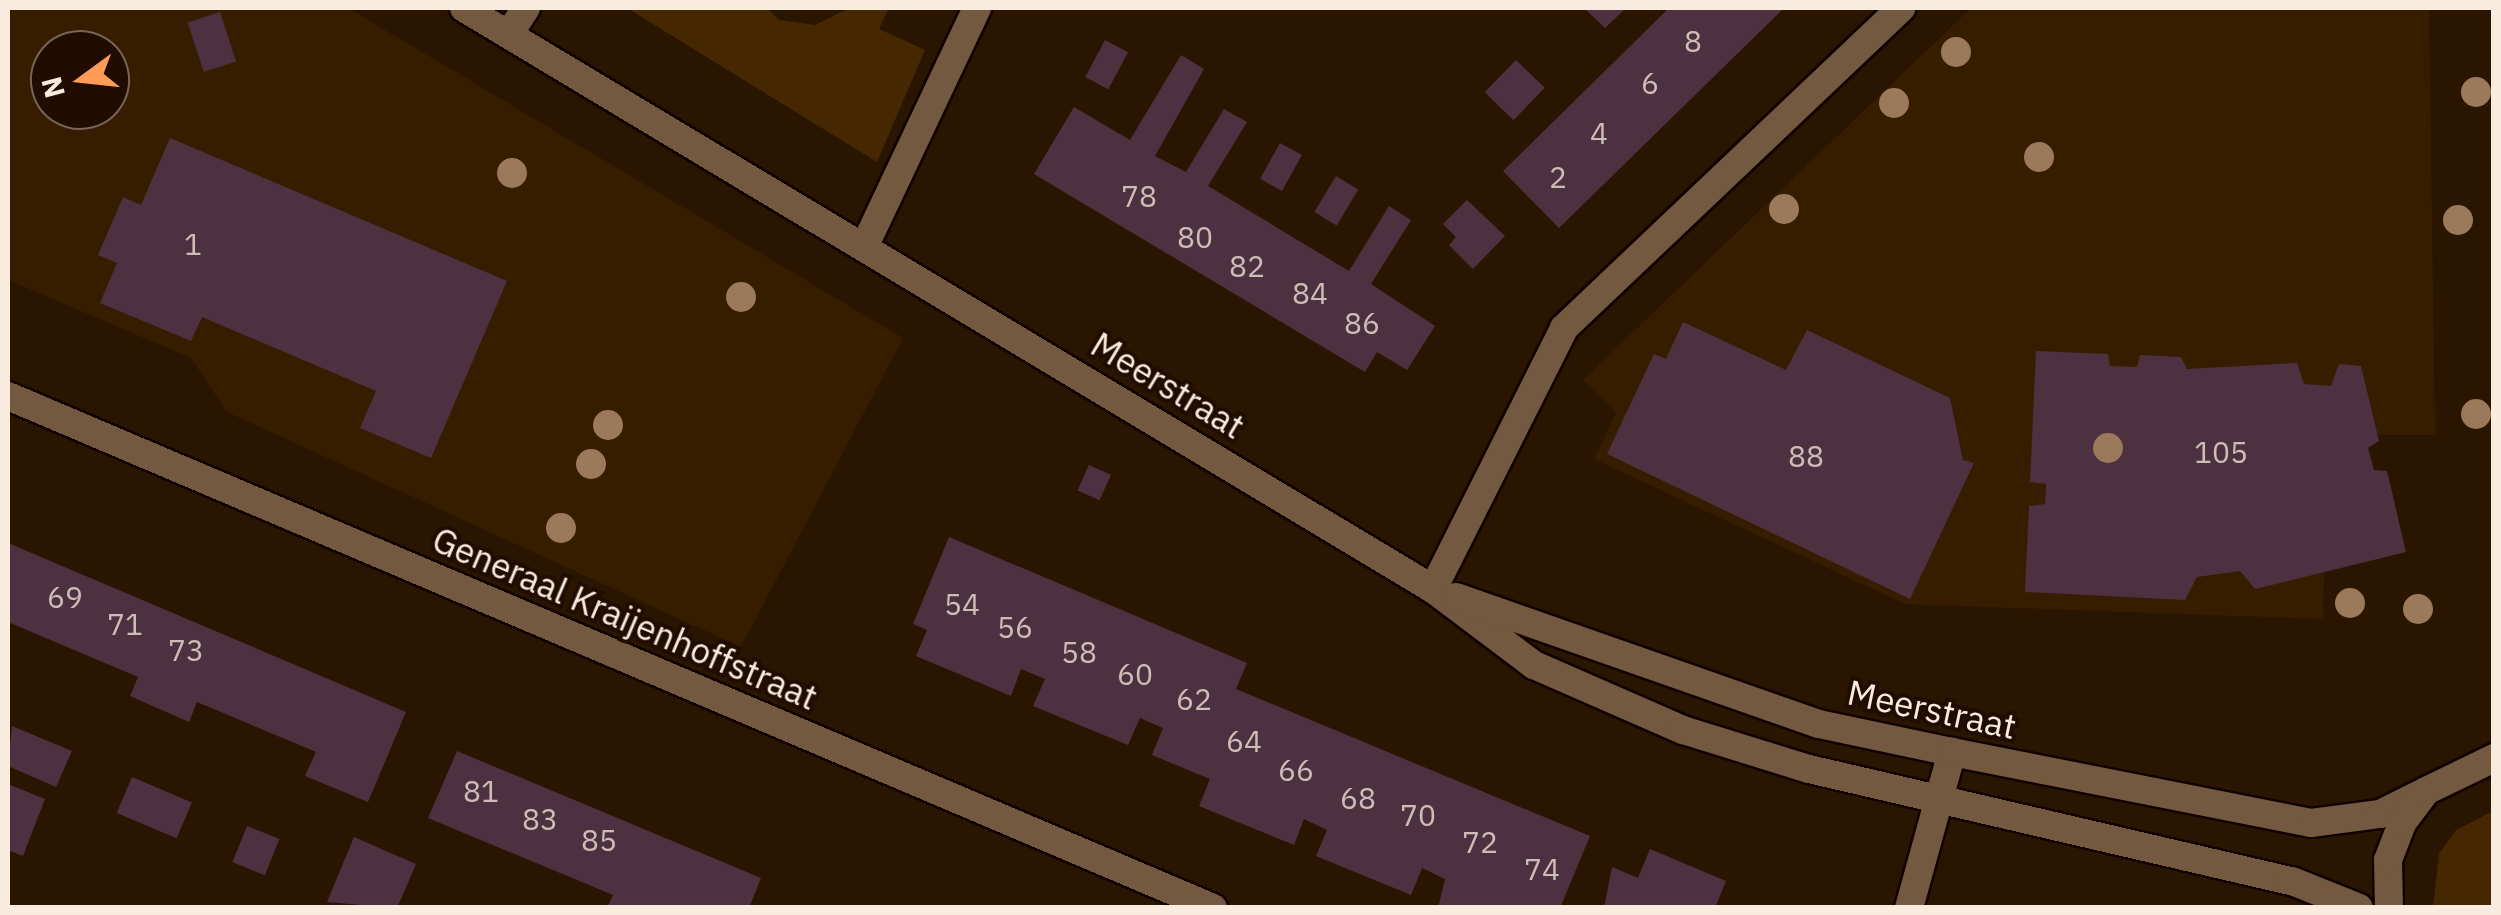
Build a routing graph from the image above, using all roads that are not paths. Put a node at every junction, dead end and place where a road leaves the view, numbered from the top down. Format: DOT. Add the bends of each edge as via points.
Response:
graph roads {
  1 [pos="464,8"];
  2 [pos="526,8"];
  3 [pos="978,8"];
  4 [pos="1901,8"];
  5 [pos="509,34"];
  6 [pos="864,245"];
  7 [pos="8,396"];
  8 [pos="1433,590"];
  9 [pos="1952,752"];
  10 [pos="2494,758"];
  11 [pos="2426,791"];
  12 [pos="1942,801"];
  13 [pos="1213,908"];
  14 [pos="1909,908"];
  15 [pos="2359,908"];
  16 [pos="2389,908"];
  1 -- 5 [label="street, Meerstraat"];
  2 -- 5 [label="street"];
  3 -- 6 [label="street"];
  4 -- 8 [label="street" via="1564,328"];
  5 -- 6 [label="street, Meerstraat"];
  6 -- 8 [label="street, Meerstraat"];
  7 -- 13 [label="street, Generaal Kraijenhoffstraat"];
  8 -- 9 [label="street, Meerstraat" via="1752,703"];
  8 -- 12 [label="street, Meerstraat" via="1534,665 1682,730"];
  9 -- 11 [label="street, Meerstraat" via="2311,823 2380,814"];
  9 -- 12 [label="street"];
  10 -- 11 [label="street, Meerstraat"];
  11 -- 16 [label="street" via="2388,860"];
  12 -- 14 [label="street"];
  12 -- 15 [label="street, Meerstraat" via="2292,881"];
}
